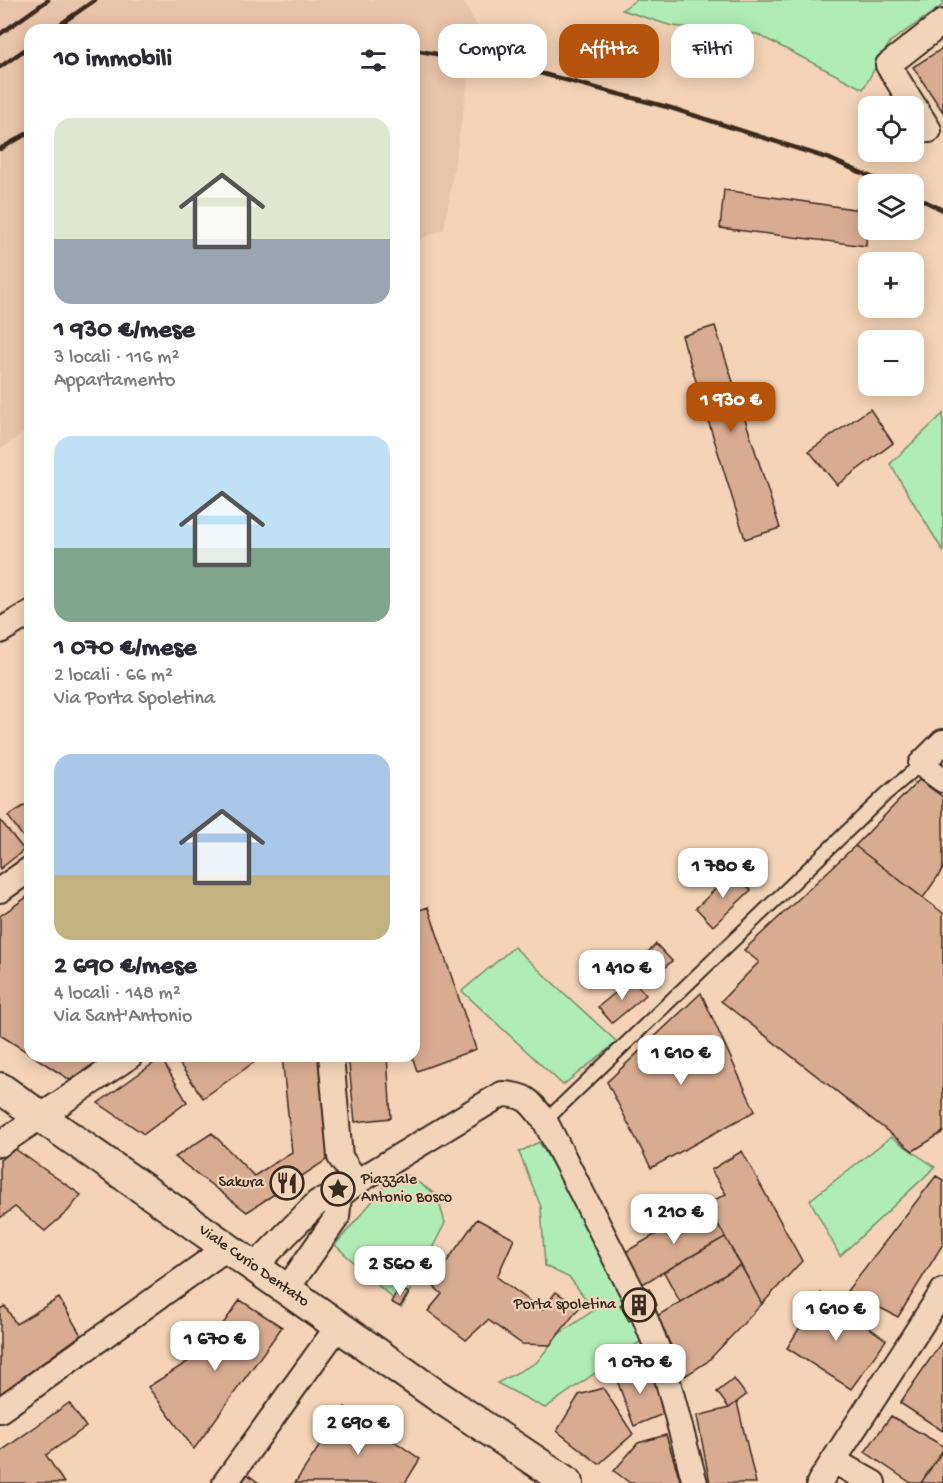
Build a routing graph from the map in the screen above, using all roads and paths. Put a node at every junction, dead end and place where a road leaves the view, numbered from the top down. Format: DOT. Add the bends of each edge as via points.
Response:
graph roads {
  1 [pos="943,22"];
  2 [pos="929,130"];
  3 [pos="24,617"];
  4 [pos="0,631"];
  5 [pos="943,742"];
  6 [pos="921,764"];
  7 [pos="943,780"];
  8 [pos="24,873"];
  9 [pos="0,890"];
  10 [pos="121,1062"];
  11 [pos="332,1062"];
  12 [pos="0,1089"];
  13 [pos="40,1116"];
  14 [pos="545,1121"];
  15 [pos="0,1144"];
  16 [pos="348,1189"];
  17 [pos="228,1247"];
  18 [pos="255,1266"];
  19 [pos="287,1288"];
  20 [pos="943,1291"];
  21 [pos="339,1325"];
  22 [pos="0,1410"];
  23 [pos="834,1461"];
  24 [pos="225,1483"];
  25 [pos="568,1483"];
  26 [pos="695,1483"];
  27 [pos="819,1483"];
  28 [pos="873,1483"];
  1 -- 2 [label="street" via="888,65"];
  3 -- 4 [label="street"];
  5 -- 6 [label="street"];
  6 -- 7 [label="street"];
  6 -- 14 [label="lane"];
  8 -- 9 [label="street"];
  10 -- 13 [label="street"];
  11 -- 16 [label="street" via="340,1156"];
  12 -- 13 [label="street, Viale Curio Dentato"];
  13 -- 15 [label="street"];
  13 -- 17 [label="street, Viale Curio Dentato"];
  14 -- 16 [label="street" via="521,1095 502,1094"];
  14 -- 26 [label="street" via="639,1305 663,1363"];
  16 -- 18 [label="street" via="318,1202"];
  16 -- 19 [label="street" via="337,1217"];
  17 -- 18 [label="street, Viale Curio Dentato"];
  17 -- 22 [label="street"];
  18 -- 19 [label="street, Viale Curio Dentato"];
  19 -- 21 [label="street, Viale Curio Dentato"];
  20 -- 23 [label="street"];
  21 -- 24 [label="street"];
  21 -- 25 [label="street, Viale Curio Dentato"];
  23 -- 27 [label="street"];
  23 -- 28 [label="street"];
}
